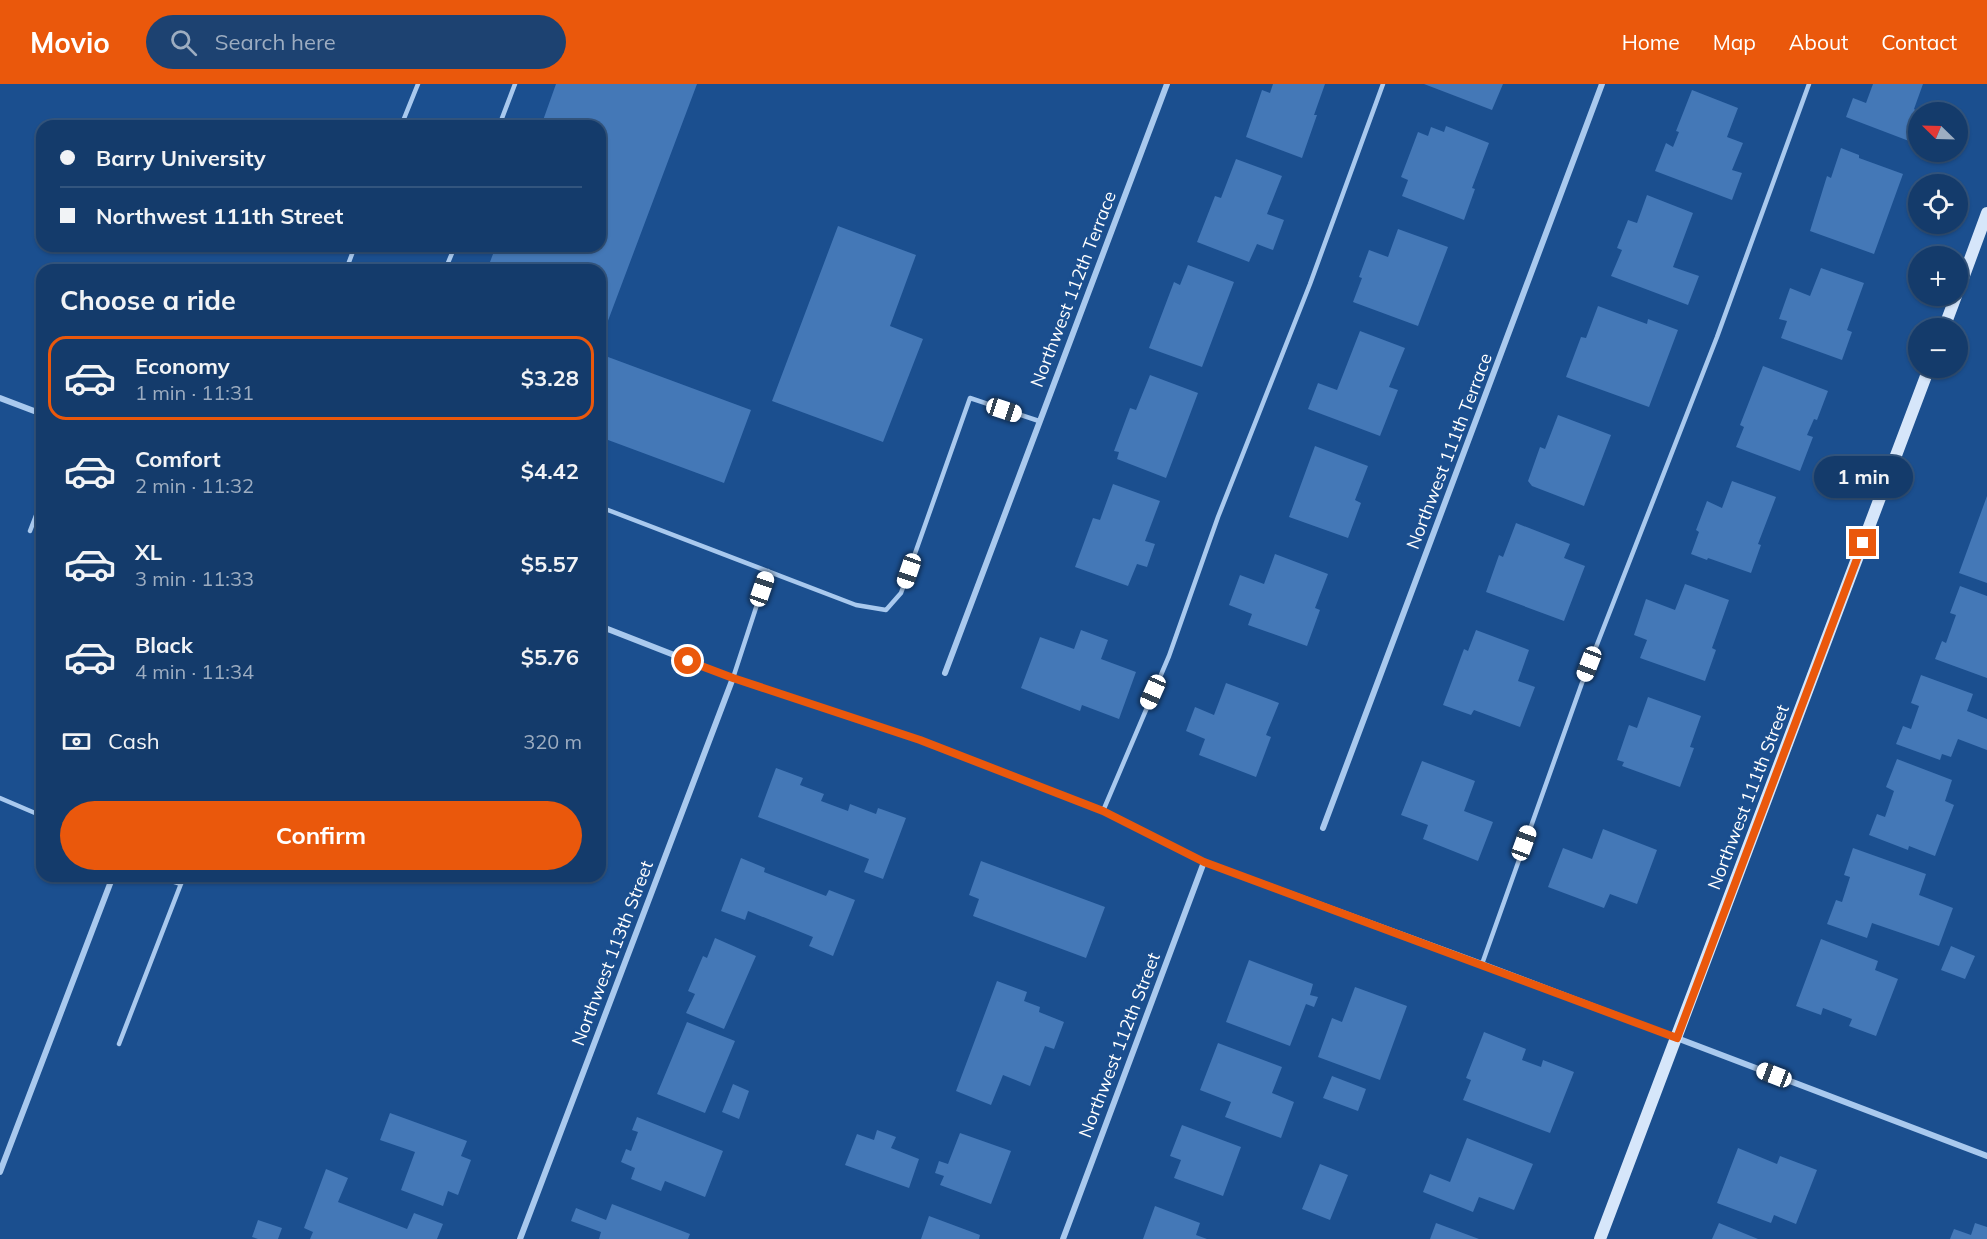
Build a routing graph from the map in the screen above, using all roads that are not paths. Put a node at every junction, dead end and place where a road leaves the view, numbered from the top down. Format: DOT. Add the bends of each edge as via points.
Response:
graph roads {
  1 [pos="418,84"];
  2 [pos="515,84"];
  3 [pos="1167,84"];
  4 [pos="1383,84"];
  5 [pos="1602,84"];
  6 [pos="1809,84"];
  7 [pos="403,120"];
  8 [pos="501,120"];
  9 [pos="1987,213"];
  10 [pos="1968,264"];
  11 [pos="1925,378"];
  12 [pos="0,398"];
  13 [pos="36,412"];
  14 [pos="1039,421"];
  15 [pos="606,509"];
  16 [pos="36,516"];
  17 [pos="30,531"];
  18 [pos="768,571"];
  19 [pos="606,628"];
  20 [pos="945,673"];
  21 [pos="733,678"];
  22 [pos="0,798"];
  23 [pos="1103,811"];
  24 [pos="36,813"];
  25 [pos="1323,828"];
  26 [pos="1204,862"];
  27 [pos="111,882"];
  28 [pos="175,882"];
  29 [pos="181,884"];
  30 [pos="1482,964"];
  31 [pos="1677,1038"];
  32 [pos="119,1044"];
  33 [pos="1987,1156"];
  34 [pos="0,1172"];
  35 [pos="520,1239"];
  36 [pos="1063,1239"];
  37 [pos="1600,1239"];
  1 -- 7 [label="lane"];
  2 -- 8 [label="lane"];
  3 -- 14 [label="street, Northwest 112th Terrace"];
  4 -- 23 [label="lane" via="1169,656"];
  5 -- 25 [label="street, Northwest 111th Terrace"];
  6 -- 30 [label="lane" via="1717,337 1582,683"];
  9 -- 10 [label="street"];
  11 -- 31 [label="street, Northwest 111th Street"];
  12 -- 13 [label="street"];
  14 -- 18 [label="lane" via="970,398 901,593 886,610 856,604"];
  14 -- 20 [label="street, Northwest 112th Terrace"];
  15 -- 18 [label="lane"];
  16 -- 17 [label="lane"];
  18 -- 21 [label="lane"];
  19 -- 21 [label="street"];
  21 -- 23 [label="street" via="920,740"];
  21 -- 35 [label="street, Northwest 113th Street"];
  22 -- 24 [label="lane"];
  23 -- 26 [label="street"];
  26 -- 30 [label="street"];
  26 -- 36 [label="street, Northwest 112th Street"];
  27 -- 34 [label="street"];
  28 -- 29 [label="lane"];
  29 -- 32 [label="lane"];
  30 -- 31 [label="street"];
  31 -- 33 [label="street"];
  31 -- 37 [label="street, Northwest 111th Street"];
}
